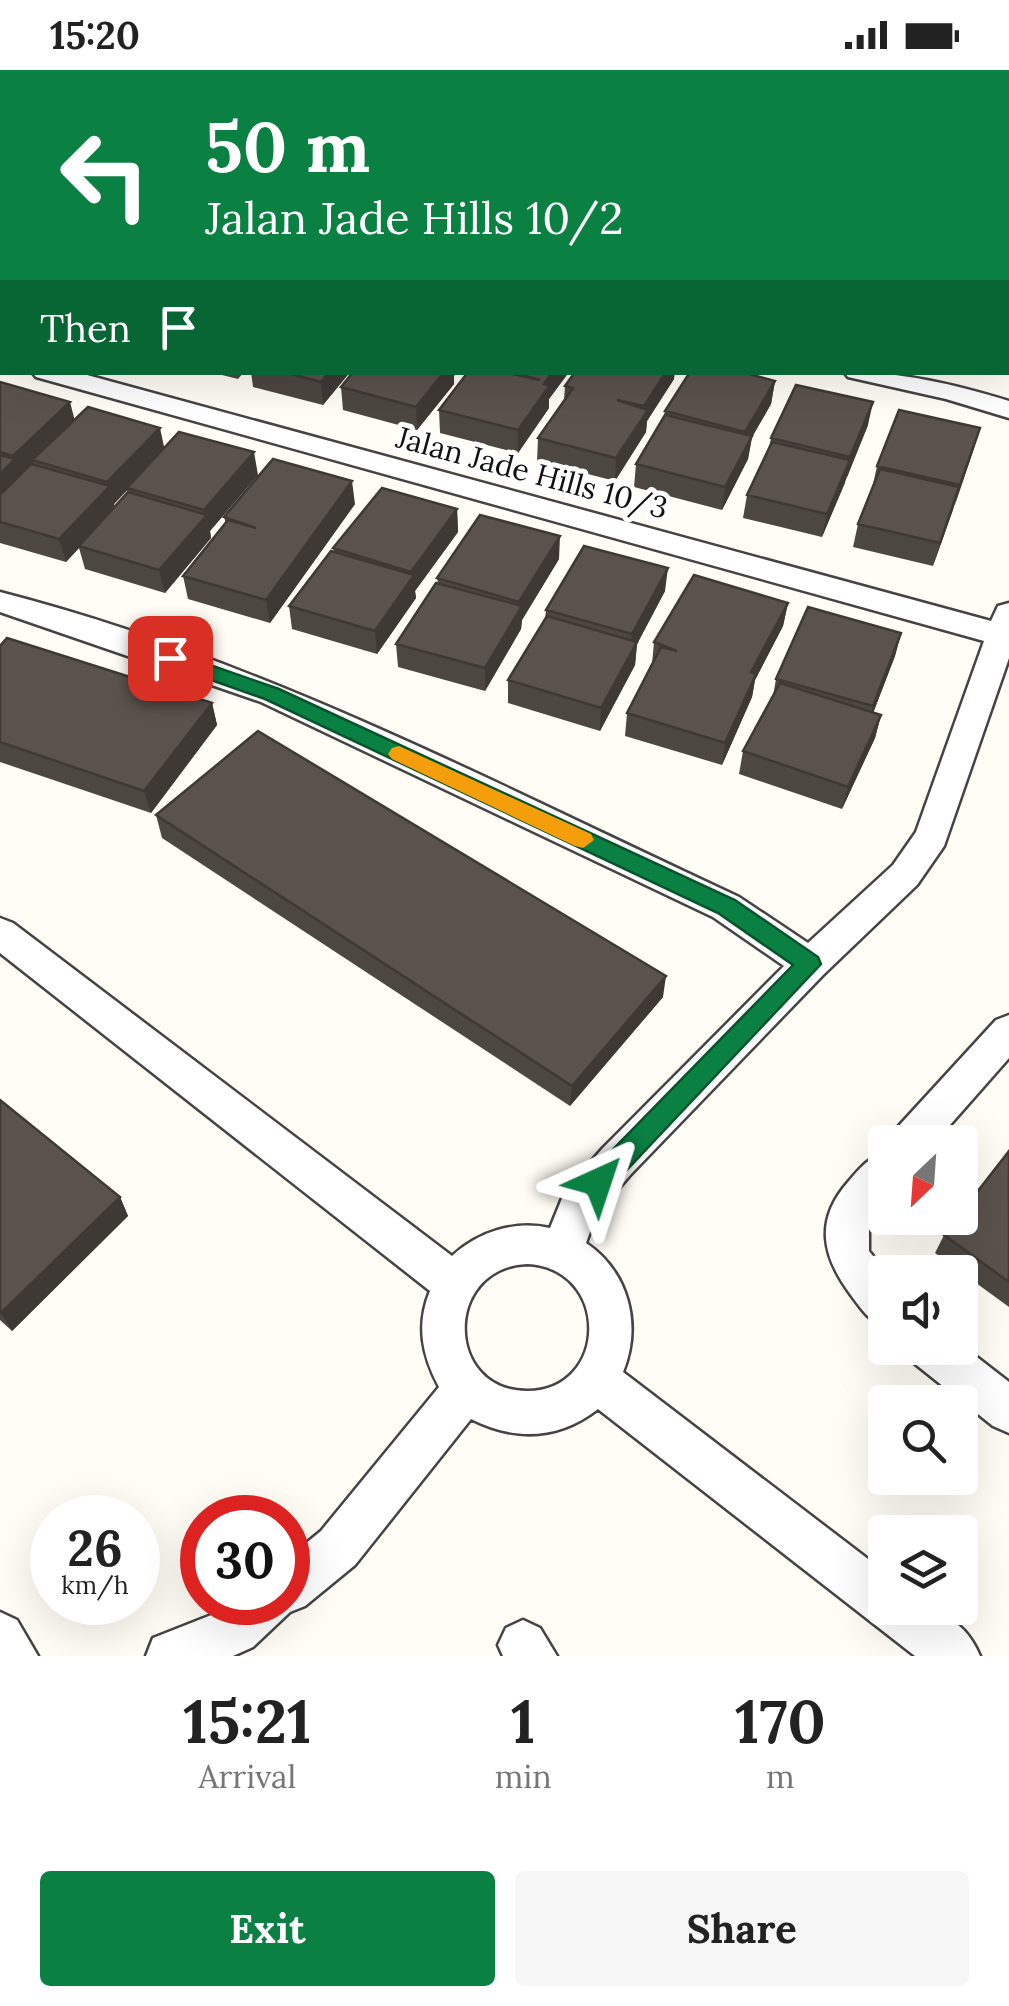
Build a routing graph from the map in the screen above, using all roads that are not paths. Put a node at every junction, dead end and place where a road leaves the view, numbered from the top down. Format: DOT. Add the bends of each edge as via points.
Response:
graph roads {
  1 [pos="55,375"];
  2 [pos="871,375"];
  3 [pos="1009,410"];
  4 [pos="0,602"];
  5 [pos="1005,624"];
  6 [pos="0,933"];
  7 [pos="810,964"];
  8 [pos="1009,1032"];
  9 [pos="925,1125"];
  10 [pos="868,1189"];
  11 [pos="561,1253"];
  12 [pos="454,1283"];
  13 [pos="868,1283"];
  14 [pos="952,1365"];
  15 [pos="597,1380"];
  16 [pos="467,1388"];
  17 [pos="1009,1410"];
  18 [pos="310,1571"];
  19 [pos="868,1589"];
  20 [pos="242,1625"];
  21 [pos="914,1625"];
  22 [pos="0,1636"];
  23 [pos="14,1656"];
  24 [pos="172,1656"];
  25 [pos="955,1656"];
  1 -- 5 [label="street, Jalan Jade Hills 10/3"];
  2 -- 3 [label="street"];
  4 -- 7 [label="street" via="272,694 726,907"];
  5 -- 7 [label="street" via="932,837 905,875"];
  6 -- 12 [label="street"];
  7 -- 11 [label="street" via="616,1161 580,1204"];
  8 -- 9 [label="street"];
  10 -- 13 [label="street" via="848,1212 848,1257"];
  11 -- 12 [label="street" via="538,1246 502,1249 470,1265"];
  11 -- 15 [label="street" via="587,1269 605,1293 614,1322 611,1352"];
  12 -- 16 [label="street" via="442,1309 441,1337"];
  14 -- 17 [label="street"];
  15 -- 16 [label="street" via="550,1410 520,1412"];
  15 -- 19 [label="street"];
  16 -- 18 [label="street" via="338,1548"];
  20 -- 24 [label="street"];
  21 -- 25 [label="street"];
  22 -- 23 [label="street"];
}
